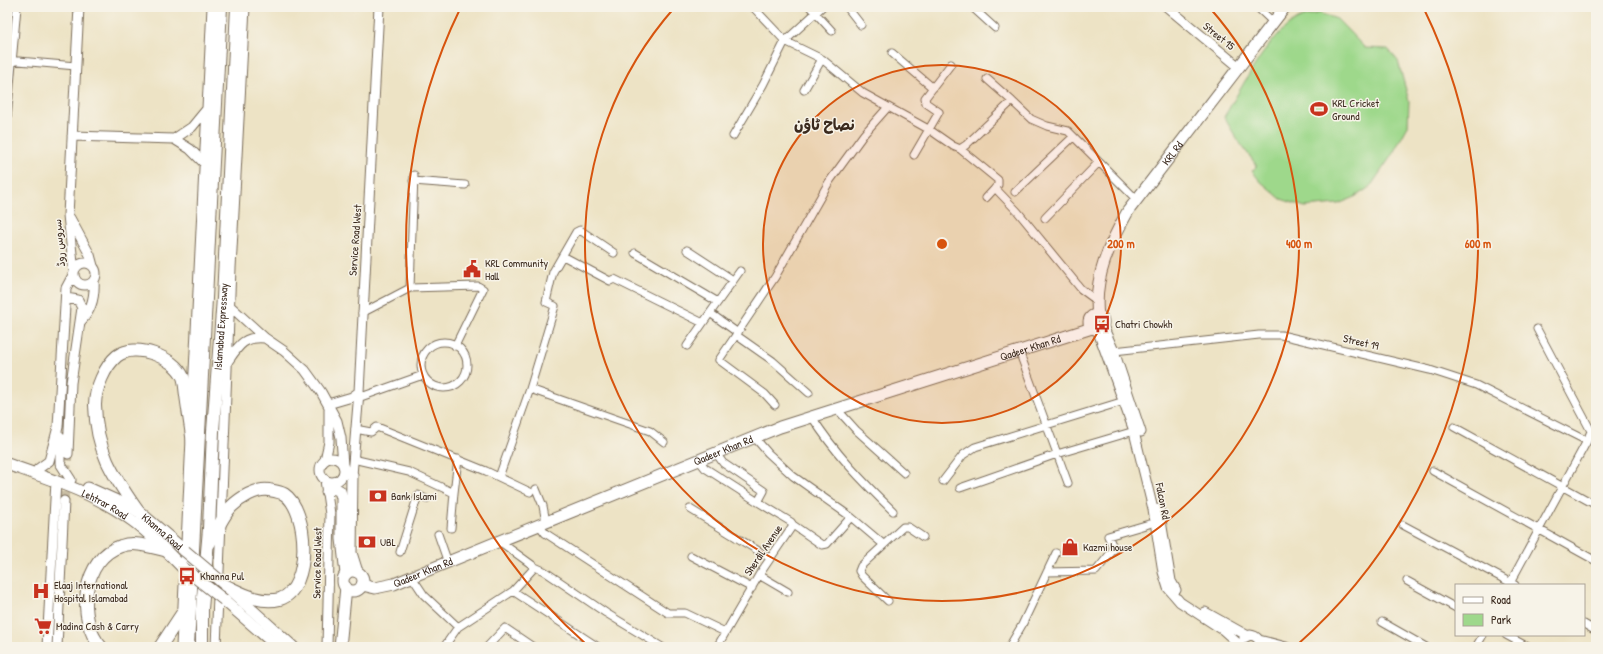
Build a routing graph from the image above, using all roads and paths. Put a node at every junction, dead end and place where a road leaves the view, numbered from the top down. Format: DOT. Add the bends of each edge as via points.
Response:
graph roads {
  1 [pos="17,7"];
  2 [pos="79,7"];
  3 [pos="212,7"];
  4 [pos="221,7"];
  5 [pos="237,7"];
  6 [pos="245,7"];
  7 [pos="379,7"];
  8 [pos="753,7"];
  9 [pos="822,7"];
  10 [pos="847,7"];
  11 [pos="972,7"];
  12 [pos="1167,7"];
  13 [pos="1257,7"];
  14 [pos="1285,7"];
  15 [pos="812,10"];
  16 [pos="1273,22"];
  17 [pos="861,25"];
  18 [pos="995,28"];
  19 [pos="832,31"];
  20 [pos="785,40"];
  21 [pos="892,53"];
  22 [pos="822,59"];
  23 [pos="10,61"];
  24 [pos="951,64"];
  25 [pos="76,66"];
  26 [pos="1239,66"];
  27 [pos="987,79"];
  28 [pos="933,88"];
  29 [pos="804,90"];
  30 [pos="1012,101"];
  31 [pos="888,108"];
  32 [pos="206,110"];
  33 [pos="7,119"];
  34 [pos="930,130"];
  35 [pos="72,136"];
  36 [pos="733,136"];
  37 [pos="1073,137"];
  38 [pos="174,139"];
  39 [pos="960,148"];
  40 [pos="914,155"];
  41 [pos="1099,162"];
  42 [pos="204,163"];
  43 [pos="466,185"];
  44 [pos="995,188"];
  45 [pos="1015,192"];
  46 [pos="986,198"];
  47 [pos="1137,200"];
  48 [pos="68,215"];
  49 [pos="1045,218"];
  50 [pos="687,250"];
  51 [pos="614,253"];
  52 [pos="635,253"];
  53 [pos="563,256"];
  54 [pos="93,266"];
  55 [pos="740,271"];
  56 [pos="74,273"];
  57 [pos="94,280"];
  58 [pos="733,280"];
  59 [pos="410,288"];
  60 [pos="66,298"];
  61 [pos="1096,300"];
  62 [pos="718,302"];
  63 [pos="230,306"];
  64 [pos="362,313"];
  65 [pos="710,313"];
  66 [pos="81,321"];
  67 [pos="703,323"];
  68 [pos="1096,324"];
  69 [pos="1537,329"];
  70 [pos="737,334"];
  71 [pos="265,338"];
  72 [pos="455,346"];
  73 [pos="687,346"];
  74 [pos="1019,351"];
  75 [pos="1114,351"];
  76 [pos="228,362"];
  77 [pos="423,375"];
  78 [pos="530,389"];
  79 [pos="809,393"];
  80 [pos="356,396"];
  81 [pos="1121,402"];
  82 [pos="331,405"];
  83 [pos="775,405"];
  84 [pos="837,409"];
  85 [pos="812,417"];
  86 [pos="1048,426"];
  87 [pos="58,427"];
  88 [pos="1454,427"];
  89 [pos="355,429"];
  90 [pos="192,432"];
  91 [pos="1131,432"];
  92 [pos="1593,433"];
  93 [pos="755,438"];
  94 [pos="1587,441"];
  95 [pos="664,442"];
  96 [pos="716,453"];
  97 [pos="68,454"];
  98 [pos="1056,454"];
  99 [pos="7,458"];
  100 [pos="353,459"];
  101 [pos="458,459"];
  102 [pos="325,460"];
  103 [pos="698,460"];
  104 [pos="7,464"];
  105 [pos="38,469"];
  106 [pos="346,471"];
  107 [pos="1432,471"];
  108 [pos="197,472"];
  109 [pos="904,473"];
  110 [pos="498,477"];
  111 [pos="71,480"];
  112 [pos="325,480"];
  113 [pos="56,481"];
  114 [pos="943,481"];
  115 [pos="1068,483"];
  116 [pos="1563,486"];
  117 [pos="960,488"];
  118 [pos="328,492"];
  119 [pos="454,493"];
  120 [pos="426,499"];
  121 [pos="64,501"];
  122 [pos="758,502"];
  123 [pos="1596,505"];
  124 [pos="690,509"];
  125 [pos="137,510"];
  126 [pos="893,511"];
  127 [pos="851,517"];
  128 [pos="542,521"];
  129 [pos="222,522"];
  130 [pos="1149,524"];
  131 [pos="793,525"];
  132 [pos="1402,525"];
  133 [pos="451,528"];
  134 [pos="1540,530"];
  135 [pos="438,534"];
  136 [pos="923,537"];
  137 [pos="499,541"];
  138 [pos="883,544"];
  139 [pos="207,547"];
  140 [pos="164,550"];
  141 [pos="400,552"];
  142 [pos="1056,553"];
  143 [pos="691,556"];
  144 [pos="446,557"];
  145 [pos="770,558"];
  146 [pos="1596,561"];
  147 [pos="535,567"];
  148 [pos="1047,572"];
  149 [pos="759,575"];
  150 [pos="412,577"];
  151 [pos="355,581"];
  152 [pos="1407,581"];
  153 [pos="1511,584"];
  154 [pos="225,585"];
  155 [pos="752,588"];
  156 [pos="513,591"];
  157 [pos="788,592"];
  158 [pos="888,601"];
  159 [pos="190,602"];
  160 [pos="1455,607"];
  161 [pos="183,613"];
  162 [pos="1382,622"];
  163 [pos="1585,625"];
  164 [pos="458,627"];
  165 [pos="1596,631"];
  166 [pos="725,632"];
  167 [pos="1248,636"];
  168 [pos="1482,636"];
  169 [pos="1508,636"];
  170 [pos="1259,644"];
  171 [pos="47,647"];
  172 [pos="57,647"];
  173 [pos="101,647"];
  174 [pos="160,647"];
  175 [pos="181,647"];
  176 [pos="188,647"];
  177 [pos="202,647"];
  178 [pos="216,647"];
  179 [pos="278,647"];
  180 [pos="293,647"];
  181 [pos="327,647"];
  182 [pos="340,647"];
  183 [pos="344,647"];
  184 [pos="444,647"];
  185 [pos="487,647"];
  186 [pos="533,647"];
  187 [pos="598,647"];
  188 [pos="662,647"];
  189 [pos="717,647"];
  190 [pos="1009,647"];
  191 [pos="1242,647"];
  192 [pos="1286,647"];
  193 [pos="1426,647"];
  194 [pos="1476,647"];
  195 [pos="1528,647"];
  1 -- 23 [label="street"];
  2 -- 25 [label="street, سروس روڈ"];
  3 -- 32 [label="street"];
  4 -- 108 [label="highway, Islamabad Expressway"];
  5 -- 139 [label="highway, Islamabad Expressway" via="223,298"];
  6 -- 63 [label="street"];
  7 -- 64 [label="street, Service Road West"];
  8 -- 20 [label="street"];
  9 -- 15 [label="street"];
  10 -- 17 [label="street"];
  11 -- 18 [label="street"];
  12 -- 26 [label="street, Street 15"];
  13 -- 16 [label="street"];
  14 -- 16 [label="main road, KRL Rd"];
  15 -- 19 [label="street"];
  15 -- 20 [label="street"];
  16 -- 26 [label="main road, KRL Rd"];
  20 -- 22 [label="street"];
  20 -- 36 [label="street" via="763,86"];
  21 -- 28 [label="street"];
  22 -- 29 [label="street"];
  22 -- 31 [label="street" via="863,93"];
  23 -- 25 [label="street"];
  23 -- 33 [label="street"];
  24 -- 28 [label="street"];
  25 -- 35 [label="street, سروس روڈ"];
  26 -- 47 [label="main road, KRL Rd"];
  27 -- 30 [label="street"];
  28 -- 34 [label="street" via="924,101 939,112"];
  30 -- 37 [label="street" via="1031,119 1068,131"];
  30 -- 39 [label="street"];
  31 -- 34 [label="street"];
  31 -- 70 [label="street" via="864,134 829,182 775,277"];
  32 -- 38 [label="street" via="192,127"];
  32 -- 42 [label="street"];
  34 -- 39 [label="street"];
  34 -- 40 [label="street"];
  35 -- 38 [label="street"];
  35 -- 48 [label="street, سروس روڈ"];
  37 -- 41 [label="street"];
  37 -- 45 [label="street"];
  38 -- 42 [label="street" via="190,149"];
  39 -- 44 [label="street" via="998,180"];
  41 -- 47 [label="street"];
  41 -- 49 [label="street"];
  42 -- 90 [label="street"];
  43 -- 59 [label="street" via="414,178"];
  44 -- 46 [label="street"];
  44 -- 61 [label="street" via="1081,289"];
  47 -- 61 [label="main road, KRL Rd" via="1112,240 1105,258"];
  48 -- 54 [label="street" via="90,255"];
  48 -- 56 [label="street, سروس روڈ"];
  50 -- 58 [label="street"];
  51 -- 53 [label="street" via="580,230 576,232"];
  52 -- 62 [label="street"];
  53 -- 67 [label="street" via="610,281 614,279"];
  53 -- 78 [label="street" via="553,272 547,293 546,302 555,306"];
  54 -- 56 [label="street" via="79,264"];
  54 -- 57 [label="street" via="96,270"];
  55 -- 58 [label="street"];
  56 -- 57 [label="street" via="77,282 81,284 86,285"];
  56 -- 60 [label="street, سروس روڈ" via="66,288"];
  57 -- 66 [label="street" via="95,294 87,315"];
  58 -- 62 [label="street"];
  59 -- 64 [label="street"];
  59 -- 72 [label="street" via="478,286 483,289"];
  60 -- 66 [label="street" via="78,300 80,303"];
  60 -- 87 [label="street, سروس روڈ"];
  61 -- 68 [label="main road, KRL Rd"];
  62 -- 65 [label="street"];
  63 -- 71 [label="street"];
  63 -- 76 [label="street"];
  64 -- 80 [label="street, Service Road West"];
  65 -- 67 [label="street"];
  65 -- 70 [label="street"];
  66 -- 97 [label="street" via="71,384"];
  67 -- 73 [label="street"];
  68 -- 74 [label="main road, Qadeer Khan Rd"];
  68 -- 75 [label="street, Falcon Rd"];
  68 -- 128 [label="main road, Qadeer Khan Rd" via="779,422"];
  68 -- 191 [label="street, Falcon Rd" via="1133,428 1153,509 1168,588 1180,602 1224,630"];
  69 -- 92 [label="street"];
  70 -- 79 [label="street"];
  70 -- 83 [label="street" via="719,360 765,394"];
  71 -- 76 [label="street" via="257,337 242,342"];
  71 -- 82 [label="street" via="284,350 305,370"];
  72 -- 77 [label="street" via="442,342 433,344 426,350 420,366"];
  72 -- 77 [label="street" via="465,355 467,363 466,372 461,380 454,386 445,388 432,385"];
  74 -- 84 [label="main road, Qadeer Khan Rd"];
  74 -- 86 [label="street"];
  75 -- 94 [label="street, Street 19" via="1259,335 1281,335 1430,370 1476,384"];
  75 -- 167 [label="street, Falcon Rd" via="1140,428 1174,586 1192,605"];
  76 -- 129 [label="street"];
  77 -- 80 [label="street"];
  78 -- 95 [label="street" via="650,431"];
  78 -- 110 [label="street"];
  80 -- 82 [label="street"];
  80 -- 89 [label="street, Service Road West"];
  81 -- 86 [label="street"];
  82 -- 102 [label="street" via="329,442"];
  82 -- 106 [label="street" via="341,438"];
  84 -- 85 [label="main road, Qadeer Khan Rd"];
  84 -- 109 [label="street" via="856,430"];
  85 -- 93 [label="main road, Qadeer Khan Rd"];
  85 -- 126 [label="street" via="864,483"];
  86 -- 98 [label="street"];
  86 -- 114 [label="street" via="975,447 963,455"];
  87 -- 105 [label="street, سروس روڈ" via="49,460"];
  87 -- 111 [label="street" via="60,463"];
  88 -- 116 [label="street"];
  89 -- 100 [label="street, Service Road West"];
  89 -- 101 [label="street" via="371,432 377,427"];
  90 -- 108 [label="highway"];
  90 -- 125 [label="highway" via="183,377 162,356 135,351 118,356 107,367 95,403 101,446 110,469"];
  90 -- 161 [label="street"];
  91 -- 98 [label="street"];
  92 -- 94 [label="street"];
  93 -- 96 [label="main road, Qadeer Khan Rd"];
  93 -- 127 [label="street" via="793,476"];
  94 -- 116 [label="street"];
  96 -- 103 [label="main road, Qadeer Khan Rd"];
  96 -- 122 [label="street" via="723,463 764,491"];
  98 -- 115 [label="street"];
  98 -- 117 [label="street"];
  99 -- 105 [label="main road, Khanna Road"];
  100 -- 106 [label="street, Service Road West"];
  100 -- 119 [label="street" via="409,472"];
  101 -- 110 [label="street"];
  101 -- 119 [label="street"];
  102 -- 106 [label="street" via="336,459"];
  102 -- 112 [label="street" via="320,470"];
  103 -- 122 [label="street, Sherdil Avenue" via="705,468"];
  103 -- 128 [label="main road, Qadeer Khan Rd"];
  104 -- 113 [label="main road, Lehtrar Road"];
  105 -- 111 [label="main road, Khanna Road"];
  106 -- 112 [label="street" via="336,481"];
  106 -- 151 [label="main road"];
  107 -- 134 [label="street"];
  108 -- 159 [label="highway, Islamabad Expressway"];
  110 -- 128 [label="street" via="533,491 545,511"];
  111 -- 125 [label="main road, Khanna Road"];
  112 -- 118 [label="street, Service Road West"];
  113 -- 140 [label="main road, Lehtrar Road" via="122,514 144,530"];
  113 -- 171 [label="street"];
  116 -- 123 [label="street"];
  116 -- 134 [label="street"];
  118 -- 151 [label="main road" via="331,489 340,491 342,539"];
  118 -- 181 [label="street, Service Road West" via="330,514"];
  119 -- 133 [label="street"];
  120 -- 141 [label="street" via="418,496"];
  121 -- 172 [label="street"];
  122 -- 131 [label="street, Sherdil Avenue"];
  124 -- 145 [label="street"];
  125 -- 154 [label="main road, Khanna Road, bridge"];
  127 -- 131 [label="street" via="827,544 822,545"];
  127 -- 138 [label="street"];
  128 -- 137 [label="main road, Qadeer Khan Rd"];
  128 -- 144 [label="main road, Qadeer Khan Rd"];
  128 -- 166 [label="street" via="545,533 668,612 685,613"];
  129 -- 139 [label="highway"];
  129 -- 154 [label="highway" via="231,507 250,494 266,490 275,491 283,494 296,509 302,528 303,543 301,574 294,587 282,598 262,600"];
  129 -- 178 [label="street"];
  130 -- 148 [label="street" via="1108,536 1114,549 1096,571"];
  131 -- 145 [label="street, Sherdil Avenue"];
  132 -- 153 [label="street"];
  134 -- 146 [label="street"];
  134 -- 153 [label="street"];
  135 -- 144 [label="street"];
  136 -- 138 [label="street" via="906,526"];
  137 -- 147 [label="street"];
  137 -- 150 [label="main road, Qadeer Khan Rd"];
  138 -- 158 [label="street" via="859,571"];
  139 -- 177 [label="highway, Islamabad Expressway"];
  140 -- 173 [label="highway" via="144,545 122,545 100,558 90,577 86,592 90,631"];
  140 -- 179 [label="main road, Lehtrar Road, bridge"];
  142 -- 148 [label="street"];
  143 -- 155 [label="street"];
  144 -- 151 [label="main road, Qadeer Khan Rd" via="391,580"];
  145 -- 149 [label="street, Sherdil Avenue"];
  147 -- 156 [label="street"];
  147 -- 188 [label="street"];
  148 -- 190 [label="street"];
  149 -- 155 [label="street, Sherdil Avenue"];
  149 -- 157 [label="street"];
  150 -- 151 [label="main road, Qadeer Khan Rd" via="382,587"];
  150 -- 164 [label="street" via="424,595"];
  151 -- 182 [label="main road"];
  151 -- 183 [label="main road" via="349,602"];
  152 -- 160 [label="street"];
  154 -- 180 [label="main road, Khanna Road"];
  155 -- 166 [label="street, Sherdil Avenue"];
  156 -- 164 [label="street"];
  156 -- 187 [label="street"];
  159 -- 161 [label="highway"];
  159 -- 176 [label="highway, Islamabad Expressway"];
  161 -- 174 [label="highway"];
  161 -- 175 [label="street"];
  162 -- 193 [label="street"];
  163 -- 165 [label="street"];
  164 -- 184 [label="street"];
  166 -- 189 [label="street, Sherdil Avenue"];
  167 -- 170 [label="street, Falcon Rd" via="1254,636"];
  167 -- 191 [label="street" via="1243,640"];
  168 -- 194 [label="street"];
  169 -- 195 [label="street"];
  170 -- 192 [label="street"];
  185 -- 186 [label="street" via="505,628"];
}
